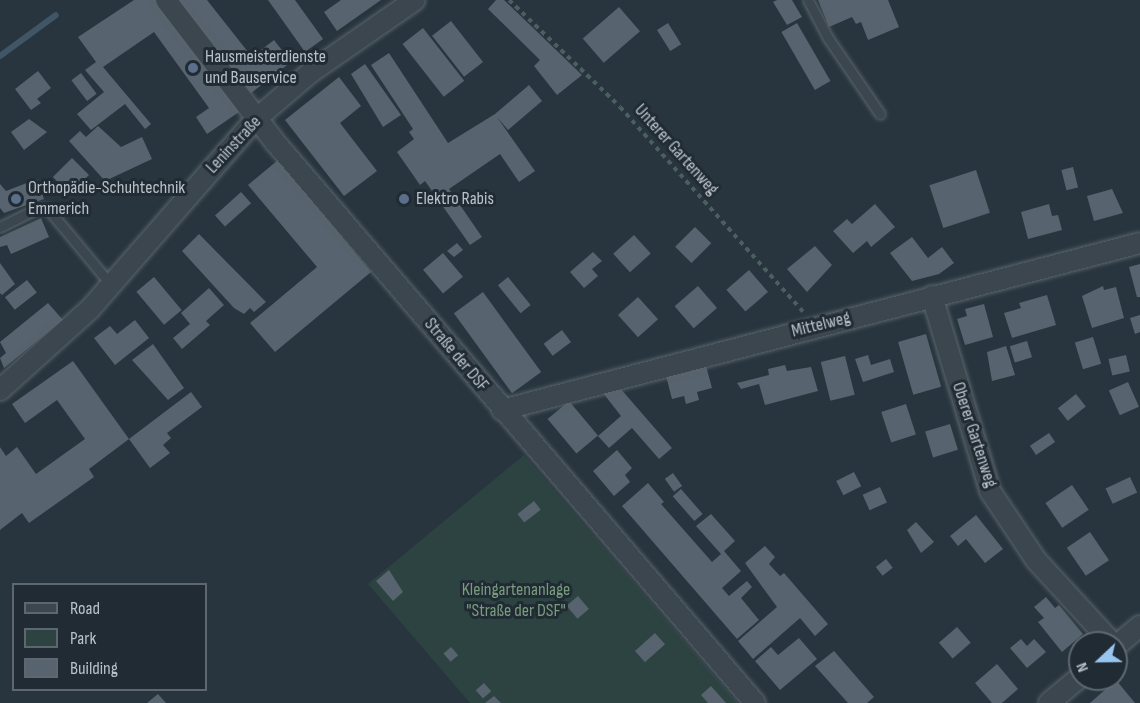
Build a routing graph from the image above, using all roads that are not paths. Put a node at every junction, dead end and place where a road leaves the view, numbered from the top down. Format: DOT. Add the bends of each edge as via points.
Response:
graph roads {
  1 [pos="166,0"];
  2 [pos="415,0"];
  3 [pos="808,0"];
  4 [pos="880,114"];
  5 [pos="256,120"];
  6 [pos="0,227"];
  7 [pos="1140,243"];
  8 [pos="112,286"];
  9 [pos="932,296"];
  10 [pos="0,390"];
  11 [pos="502,410"];
  12 [pos="1140,626"];
  13 [pos="1101,631"];
  14 [pos="1128,636"];
  15 [pos="1068,687"];
  16 [pos="755,703"];
  17 [pos="1049,703"];
  1 -- 5 [label="street, Straße der DSF"];
  2 -- 5 [label="street, Leninstraße" via="311,72"];
  3 -- 4 [label="lane" via="828,38"];
  5 -- 8 [label="street, Leninstraße"];
  5 -- 11 [label="street, Straße der DSF"];
  6 -- 8 [label="lane" via="38,208 48,209"];
  7 -- 9 [label="street, Mittelweg"];
  8 -- 10 [label="street, Leninstraße"];
  9 -- 11 [label="street, Mittelweg"];
  9 -- 13 [label="street, Oberer Gartenweg" via="990,491 1036,560"];
  11 -- 16 [label="street, Straße der DSF"];
  12 -- 14 [label="street"];
  15 -- 17 [label="street"];
}
